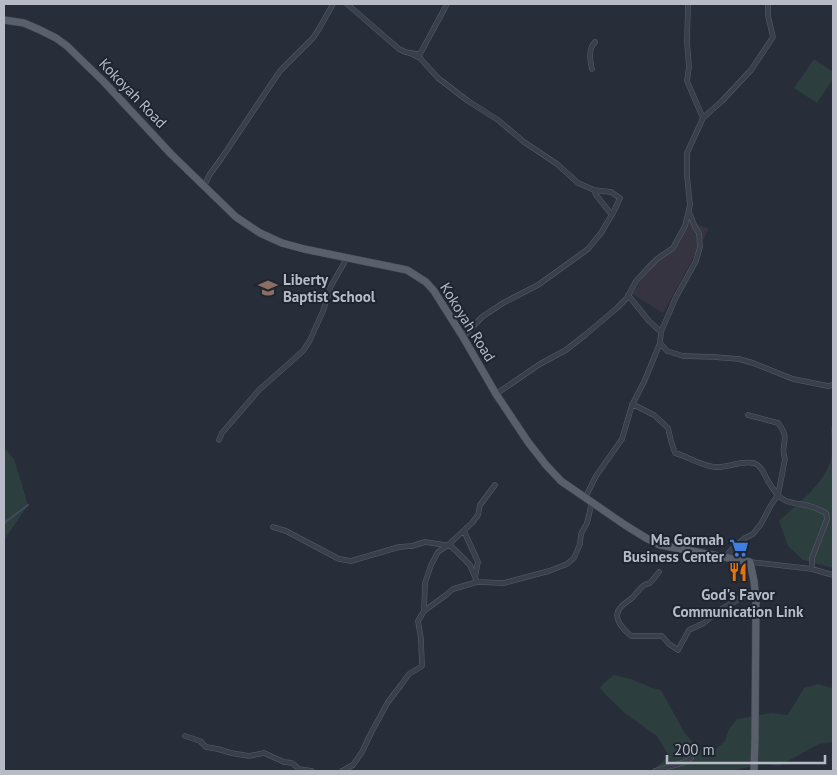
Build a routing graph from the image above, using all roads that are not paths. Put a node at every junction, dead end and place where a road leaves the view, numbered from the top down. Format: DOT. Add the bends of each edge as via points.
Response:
graph roads {
  1 [pos="333,4"];
  2 [pos="347,4"];
  3 [pos="447,4"];
  4 [pos="688,4"];
  5 [pos="768,4"];
  6 [pos="4,20"];
  7 [pos="595,42"];
  8 [pos="412,54"];
  9 [pos="592,69"];
  10 [pos="703,118"];
  11 [pos="204,186"];
  12 [pos="594,190"];
  13 [pos="688,212"];
  14 [pos="612,215"];
  15 [pos="347,258"];
  16 [pos="628,295"];
  17 [pos="661,332"];
  18 [pos="463,337"];
  19 [pos="660,343"];
  20 [pos="833,385"];
  21 [pos="496,394"];
  22 [pos="632,404"];
  23 [pos="748,415"];
  24 [pos="219,440"];
  25 [pos="495,485"];
  26 [pos="778,495"];
  27 [pos="585,498"];
  28 [pos="592,502"];
  29 [pos="273,527"];
  30 [pos="464,531"];
  31 [pos="448,545"];
  32 [pos="724,558"];
  33 [pos="750,562"];
  34 [pos="812,569"];
  35 [pos="659,572"];
  36 [pos="833,575"];
  37 [pos="476,579"];
  38 [pos="756,592"];
  39 [pos="424,611"];
  40 [pos="185,736"];
  41 [pos="691,758"];
  42 [pos="312,771"];
  43 [pos="342,771"];
  44 [pos="655,771"];
  45 [pos="754,771"];
  1 -- 11 [label="street" via="313,38 280,70"];
  2 -- 8 [label="street" via="398,49"];
  3 -- 8 [label="street" via="420,54"];
  4 -- 10 [label="street" via="687,81"];
  5 -- 10 [label="street" via="773,37 751,70"];
  6 -- 11 [label="main road, Kokoyah Road" via="32,26 67,46"];
  7 -- 9 [label="street" via="590,60"];
  8 -- 12 [label="street" via="468,101 498,120 578,183"];
  10 -- 13 [label="street" via="688,153"];
  11 -- 15 [label="main road, Kokoyah Road" via="236,217 260,233 282,243"];
  12 -- 14 [label="street"];
  12 -- 14 [label="street" via="611,192 620,198"];
  13 -- 16 [label="street" via="685,226 673,248 647,269"];
  13 -- 17 [label="street" via="700,233 700,247"];
  14 -- 18 [label="street" via="588,249 538,285 482,317"];
  15 -- 18 [label="main road, Kokoyah Road" via="407,270 418,276 434,291"];
  15 -- 24 [label="street" via="303,351 260,390"];
  16 -- 17 [label="street"];
  16 -- 21 [label="street" via="566,350"];
  17 -- 19 [label="street"];
  18 -- 21 [label="main road, Kokoyah Road"];
  19 -- 20 [label="street" via="667,351 684,356 739,359 793,378"];
  19 -- 22 [label="street"];
  21 -- 27 [label="main road, Kokoyah Road" via="546,465 561,481"];
  22 -- 26 [label="street" via="654,415 668,428 675,453 718,468 752,463 764,472"];
  22 -- 27 [label="street" via="622,439"];
  23 -- 26 [label="street" via="778,423 786,435"];
  25 -- 30 [label="street" via="480,504 478,515"];
  26 -- 32 [label="street" via="753,534"];
  26 -- 34 [label="street" via="789,503 826,513 812,558"];
  27 -- 28 [label="main road, Kokoyah Road"];
  28 -- 32 [label="main road, Kokoyah Road" via="660,545"];
  28 -- 37 [label="street" via="580,544 574,558 567,564 504,583"];
  29 -- 31 [label="street" via="339,559 351,560 425,542"];
  30 -- 31 [label="street"];
  30 -- 37 [label="street" via="478,562"];
  31 -- 37 [label="street" via="470,565"];
  31 -- 39 [label="street" via="438,552 427,576"];
  32 -- 33 [label="main road, Kokoyah Road"];
  33 -- 34 [label="street, Kokoyah Road"];
  33 -- 38 [label="main road"];
  34 -- 36 [label="street, Kokoyah Road"];
  35 -- 38 [label="street" via="619,609 617,618 631,636 662,636 678,650 688,630"];
  37 -- 39 [label="street" via="453,588"];
  38 -- 45 [label="main road"];
  39 -- 43 [label="street" via="418,621 422,666 409,674 396,690 362,752 353,765"];
  40 -- 42 [label="street" via="200,741 206,748 249,756 264,753"];
  41 -- 44 [label="street"];
}
